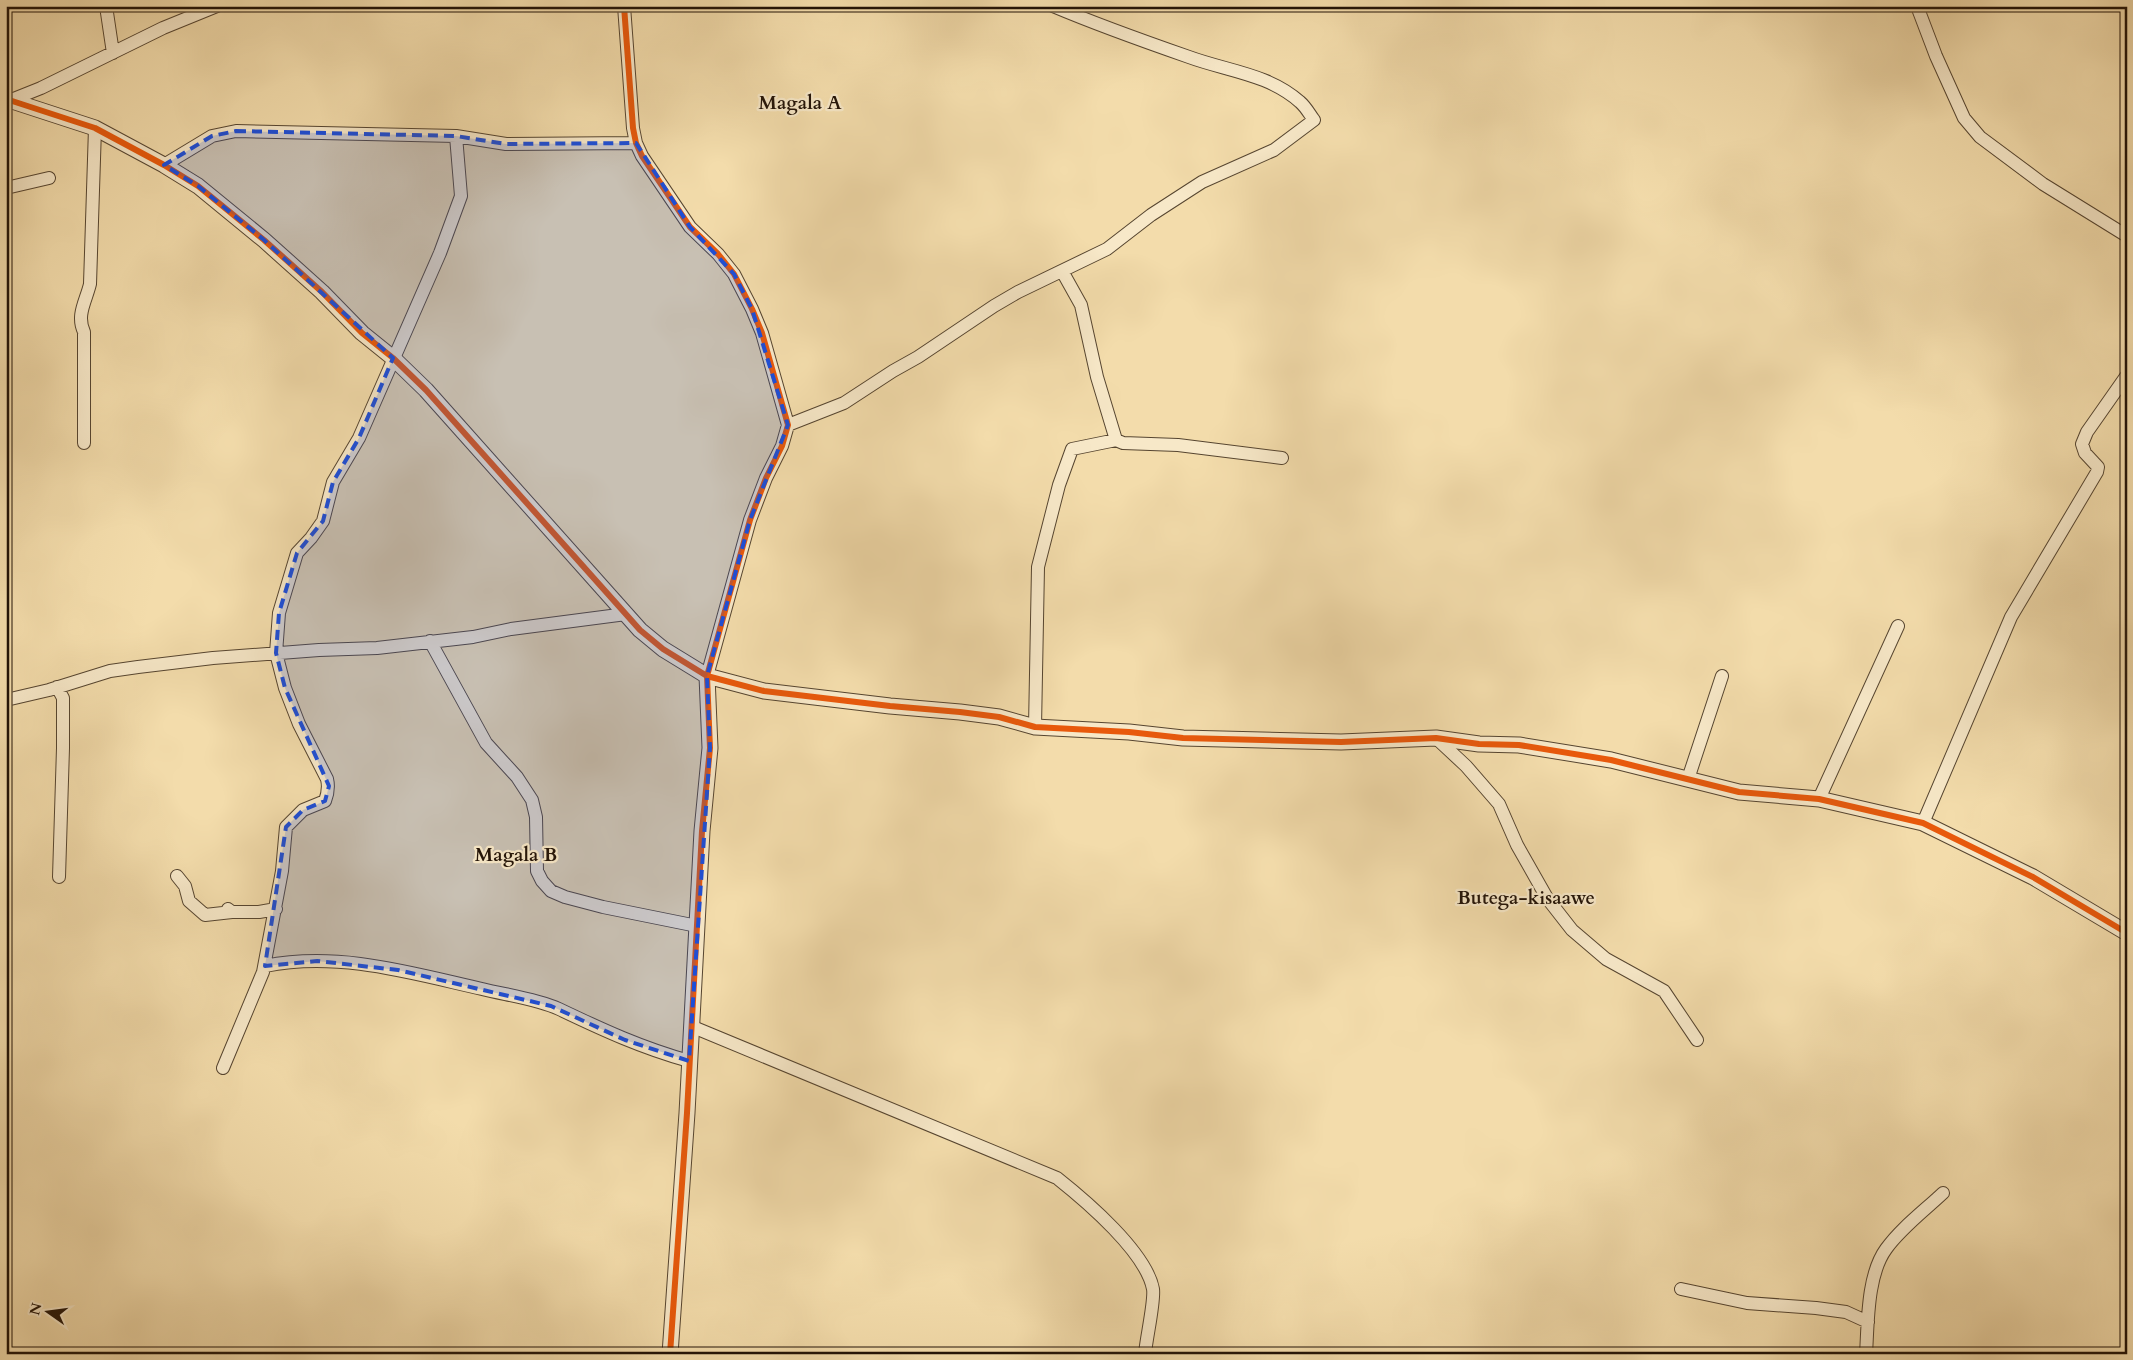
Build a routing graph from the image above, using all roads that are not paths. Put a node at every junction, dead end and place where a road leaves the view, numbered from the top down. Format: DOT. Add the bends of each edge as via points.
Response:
graph roads {
  1 [pos="106,6"];
  2 [pos="217,6"];
  3 [pos="624,6"];
  4 [pos="1054,6"];
  5 [pos="1917,6"];
  6 [pos="113,52"];
  7 [pos="9,100"];
  8 [pos="95,128"];
  9 [pos="456,136"];
  10 [pos="636,144"];
  11 [pos="164,165"];
  12 [pos="49,178"];
  13 [pos="6,188"];
  14 [pos="2127,236"];
  15 [pos="1062,271"];
  16 [pos="393,358"];
  17 [pos="2127,375"];
  18 [pos="788,425"];
  19 [pos="1116,440"];
  20 [pos="84,443"];
  21 [pos="1282,458"];
  22 [pos="626,614"];
  23 [pos="1898,626"];
  24 [pos="430,641"];
  25 [pos="276,653"];
  26 [pos="707,676"];
  27 [pos="1722,676"];
  28 [pos="58,687"];
  29 [pos="6,700"];
  30 [pos="1035,727"];
  31 [pos="1436,738"];
  32 [pos="1688,779"];
  33 [pos="1819,799"];
  34 [pos="1923,823"];
  35 [pos="176,876"];
  36 [pos="59,877"];
  37 [pos="276,909"];
  38 [pos="697,926"];
  39 [pos="2127,933"];
  40 [pos="265,966"];
  41 [pos="692,1027"];
  42 [pos="1697,1040"];
  43 [pos="689,1061"];
  44 [pos="223,1068"];
  45 [pos="1943,1193"];
  46 [pos="1681,1289"];
  47 [pos="1868,1322"];
  48 [pos="670,1354"];
  49 [pos="1145,1354"];
  50 [pos="1866,1354"];
  1 -- 6 [label="street"];
  2 -- 6 [label="street"];
  3 -- 10 [label="street"];
  4 -- 15 [label="street" via="1211,66 1248,73 1276,85 1301,103 1314,120 1274,150 1216,174 1150,215 1107,249"];
  5 -- 14 [label="street" via="1964,118 1980,137 2043,184"];
  6 -- 7 [label="street" via="41,88"];
  7 -- 8 [label="street"];
  8 -- 11 [label="street"];
  8 -- 20 [label="street" via="90,284 80,320 84,332"];
  9 -- 10 [label="street" via="506,144"];
  9 -- 11 [label="street" via="236,131 212,136"];
  9 -- 16 [label="street" via="462,196"];
  10 -- 18 [label="street" via="690,226 734,274 762,333"];
  11 -- 16 [label="street" via="198,186 264,240"];
  12 -- 13 [label="street"];
  15 -- 18 [label="street" via="994,306 844,403"];
  15 -- 19 [label="street" via="1081,305 1096,377"];
  16 -- 22 [label="street" via="426,390"];
  16 -- 25 [label="street" via="359,438 333,482 323,521 294,562 279,613"];
  17 -- 34 [label="street" via="2087,432 2082,444 2098,467 2096,472 2011,617"];
  18 -- 26 [label="street" via="750,520"];
  19 -- 21 [label="street"];
  19 -- 30 [label="street" via="1072,449 1059,485 1038,567"];
  22 -- 24 [label="street"];
  22 -- 26 [label="street" via="663,649"];
  23 -- 33 [label="street"];
  24 -- 25 [label="street" via="377,648"];
  24 -- 38 [label="street" via="486,743 517,777 532,800 536,817 537,871 551,891 603,907"];
  25 -- 28 [label="street" via="110,671"];
  25 -- 37 [label="street" via="299,724 329,786 325,801 303,810 286,827"];
  26 -- 30 [label="street" via="764,690 970,713"];
  26 -- 38 [label="street" via="710,748"];
  27 -- 32 [label="street"];
  28 -- 29 [label="street"];
  28 -- 36 [label="street" via="63,698"];
  30 -- 31 [label="street" via="1183,738 1341,742"];
  31 -- 32 [label="street" via="1558,751"];
  31 -- 42 [label="street" via="1498,804 1517,846 1547,898 1572,930 1606,959 1664,992"];
  32 -- 33 [label="street" via="1739,792"];
  33 -- 34 [label="street"];
  34 -- 39 [label="street" via="2033,877"];
  35 -- 37 [label="street" via="185,886 189,901 206,915"];
  37 -- 40 [label="street"];
  38 -- 41 [label="street"];
  40 -- 43 [label="street" via="317,961 350,962 398,970 552,1006 625,1040"];
  40 -- 44 [label="street"];
  41 -- 43 [label="street"];
  41 -- 49 [label="street" via="1057,1178 1114,1229 1147,1273 1153,1290"];
  43 -- 48 [label="street"];
  45 -- 47 [label="street" via="1884,1251 1874,1280"];
  46 -- 47 [label="street" via="1747,1303 1846,1312"];
  47 -- 50 [label="street"];
}
